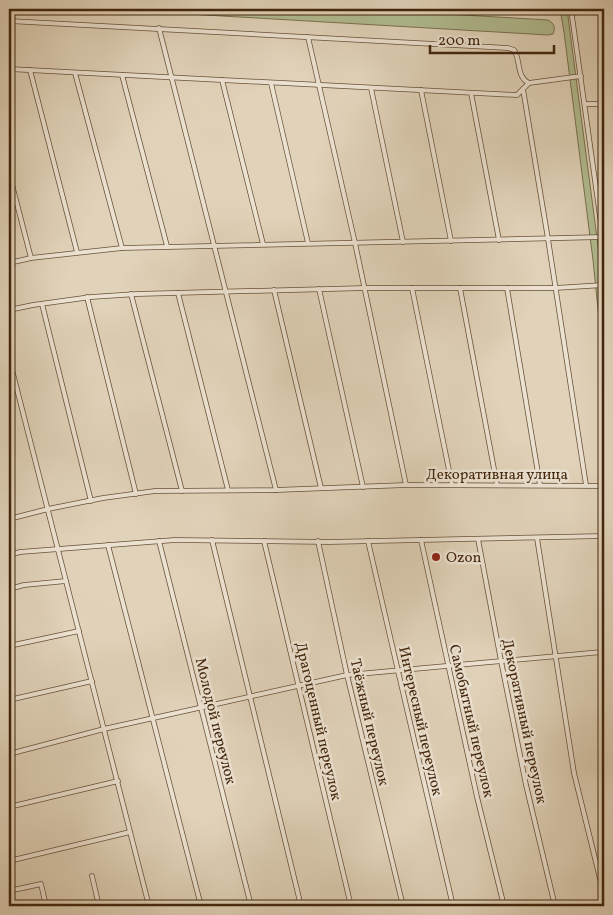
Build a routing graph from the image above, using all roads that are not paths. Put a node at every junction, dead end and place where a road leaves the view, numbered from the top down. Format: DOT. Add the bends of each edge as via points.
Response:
graph roads {
  1 [pos="571,9"];
  2 [pos="9,20"];
  3 [pos="158,28"];
  4 [pos="308,37"];
  5 [pos="9,69"];
  6 [pos="30,70"];
  7 [pos="75,72"];
  8 [pos="122,75"];
  9 [pos="581,76"];
  10 [pos="171,78"];
  11 [pos="222,80"];
  12 [pos="271,83"];
  13 [pos="529,83"];
  14 [pos="319,85"];
  15 [pos="370,88"];
  16 [pos="523,89"];
  17 [pos="422,90"];
  18 [pos="471,93"];
  19 [pos="585,104"];
  20 [pos="604,104"];
  21 [pos="9,173"];
  22 [pos="603,238"];
  23 [pos="548,239"];
  24 [pos="499,240"];
  25 [pos="451,241"];
  26 [pos="355,242"];
  27 [pos="403,242"];
  28 [pos="263,244"];
  29 [pos="308,244"];
  30 [pos="214,245"];
  31 [pos="167,246"];
  32 [pos="604,246"];
  33 [pos="122,248"];
  34 [pos="77,252"];
  35 [pos="31,258"];
  36 [pos="9,263"];
  37 [pos="604,285"];
  38 [pos="364,288"];
  39 [pos="412,288"];
  40 [pos="460,288"];
  41 [pos="507,288"];
  42 [pos="555,288"];
  43 [pos="319,289"];
  44 [pos="274,290"];
  45 [pos="226,292"];
  46 [pos="178,293"];
  47 [pos="131,294"];
  48 [pos="87,297"];
  49 [pos="42,304"];
  50 [pos="9,310"];
  51 [pos="9,358"];
  52 [pos="406,485"];
  53 [pos="452,485"];
  54 [pos="497,485"];
  55 [pos="540,485"];
  56 [pos="586,486"];
  57 [pos="604,486"];
  58 [pos="363,487"];
  59 [pos="322,488"];
  60 [pos="228,490"];
  61 [pos="276,490"];
  62 [pos="182,491"];
  63 [pos="136,494"];
  64 [pos="91,501"];
  65 [pos="48,509"];
  66 [pos="9,519"];
  67 [pos="604,536"];
  68 [pos="537,538"];
  69 [pos="478,539"];
  70 [pos="212,540"];
  71 [pos="421,540"];
  72 [pos="159,541"];
  73 [pos="264,541"];
  74 [pos="368,541"];
  75 [pos="318,542"];
  76 [pos="108,545"];
  77 [pos="58,549"];
  78 [pos="9,554"];
  79 [pos="66,581"];
  80 [pos="9,589"];
  81 [pos="79,631"];
  82 [pos="9,646"];
  83 [pos="602,652"];
  84 [pos="555,656"];
  85 [pos="500,661"];
  86 [pos="448,666"];
  87 [pos="398,671"];
  88 [pos="347,675"];
  89 [pos="92,681"];
  90 [pos="298,686"];
  91 [pos="250,697"];
  92 [pos="9,700"];
  93 [pos="201,708"];
  94 [pos="153,719"];
  95 [pos="104,729"];
  96 [pos="9,754"];
  97 [pos="118,781"];
  98 [pos="9,807"];
  99 [pos="130,832"];
  100 [pos="9,861"];
  101 [pos="92,876"];
  102 [pos="9,891"];
  103 [pos="604,895"];
  104 [pos="46,906"];
  105 [pos="99,906"];
  106 [pos="149,906"];
  107 [pos="201,906"];
  108 [pos="251,906"];
  109 [pos="301,906"];
  110 [pos="351,906"];
  111 [pos="403,906"];
  112 [pos="454,906"];
  113 [pos="504,906"];
  114 [pos="555,906"];
  1 -- 9 [label="street"];
  2 -- 3 [label="street"];
  3 -- 4 [label="street"];
  3 -- 10 [label="street"];
  4 -- 13 [label="street" via="508,48 517,54 521,76"];
  4 -- 14 [label="street"];
  5 -- 6 [label="street"];
  6 -- 7 [label="street"];
  6 -- 34 [label="street"];
  7 -- 8 [label="street"];
  7 -- 33 [label="street"];
  8 -- 10 [label="street"];
  8 -- 31 [label="street"];
  9 -- 13 [label="street"];
  9 -- 19 [label="street"];
  10 -- 11 [label="street"];
  10 -- 30 [label="street"];
  11 -- 12 [label="street"];
  11 -- 28 [label="street"];
  12 -- 14 [label="street"];
  12 -- 29 [label="street"];
  13 -- 16 [label="street"];
  14 -- 15 [label="street"];
  14 -- 26 [label="street"];
  15 -- 17 [label="street"];
  15 -- 27 [label="street"];
  16 -- 18 [label="street" via="517,95"];
  16 -- 23 [label="street, Декоративная улица"];
  17 -- 18 [label="street"];
  17 -- 25 [label="street"];
  18 -- 24 [label="street"];
  19 -- 20 [label="street"];
  19 -- 22 [label="street"];
  21 -- 35 [label="street"];
  22 -- 23 [label="street"];
  22 -- 32 [label="street"];
  23 -- 24 [label="street"];
  23 -- 42 [label="street, Декоративная улица"];
  24 -- 25 [label="street"];
  25 -- 27 [label="street"];
  26 -- 27 [label="street"];
  26 -- 29 [label="street"];
  26 -- 38 [label="street"];
  28 -- 29 [label="street"];
  28 -- 30 [label="street"];
  30 -- 31 [label="street"];
  30 -- 45 [label="street"];
  31 -- 33 [label="street"];
  33 -- 34 [label="street"];
  34 -- 35 [label="street"];
  35 -- 36 [label="street"];
  37 -- 42 [label="street"];
  38 -- 39 [label="street"];
  38 -- 43 [label="street"];
  38 -- 52 [label="street"];
  39 -- 40 [label="street"];
  39 -- 53 [label="street"];
  40 -- 41 [label="street"];
  40 -- 54 [label="street"];
  41 -- 42 [label="street"];
  41 -- 55 [label="street"];
  42 -- 56 [label="street, Декоративная улица"];
  43 -- 44 [label="street"];
  43 -- 58 [label="street"];
  44 -- 45 [label="street"];
  44 -- 59 [label="street"];
  45 -- 46 [label="street"];
  45 -- 61 [label="street"];
  46 -- 47 [label="street"];
  46 -- 60 [label="street"];
  47 -- 48 [label="street"];
  47 -- 62 [label="street"];
  48 -- 49 [label="street"];
  48 -- 63 [label="street"];
  49 -- 50 [label="street"];
  49 -- 64 [label="street"];
  51 -- 65 [label="street"];
  52 -- 53 [label="street, Декоративная улица"];
  52 -- 58 [label="street, Декоративная улица"];
  53 -- 54 [label="street, Декоративная улица"];
  54 -- 55 [label="street, Декоративная улица"];
  55 -- 56 [label="street, Декоративная улица"];
  56 -- 57 [label="street"];
  58 -- 59 [label="street, Декоративная улица"];
  59 -- 61 [label="street, Декоративная улица"];
  60 -- 61 [label="street, Декоративная улица"];
  60 -- 62 [label="street, Декоративная улица"];
  62 -- 63 [label="street, Декоративная улица"];
  63 -- 64 [label="street, Декоративная улица"];
  64 -- 65 [label="street, Декоративная улица"];
  65 -- 66 [label="street, Декоративная улица"];
  65 -- 77 [label="street"];
  67 -- 68 [label="street"];
  68 -- 69 [label="street"];
  68 -- 84 [label="street"];
  69 -- 71 [label="street"];
  69 -- 85 [label="street, Декоративный переулок"];
  70 -- 72 [label="street"];
  70 -- 73 [label="street"];
  70 -- 91 [label="street"];
  71 -- 74 [label="street"];
  71 -- 86 [label="street, Самобытный переулок"];
  72 -- 76 [label="street"];
  72 -- 93 [label="street, Молодой переулок"];
  73 -- 75 [label="street"];
  73 -- 90 [label="street, Драгоценный переулок"];
  74 -- 75 [label="street"];
  74 -- 87 [label="street, Интересный переулок"];
  75 -- 88 [label="street, Таёжный переулок"];
  76 -- 77 [label="street"];
  76 -- 94 [label="street"];
  77 -- 78 [label="street"];
  77 -- 79 [label="street"];
  79 -- 80 [label="street"];
  79 -- 81 [label="street"];
  81 -- 82 [label="street"];
  81 -- 89 [label="street"];
  83 -- 84 [label="street"];
  84 -- 85 [label="street"];
  84 -- 103 [label="street" via="574,773"];
  85 -- 86 [label="street"];
  85 -- 114 [label="street, Декоративный переулок"];
  86 -- 87 [label="street"];
  86 -- 113 [label="street, Самобытный переулок"];
  87 -- 88 [label="street"];
  87 -- 112 [label="street, Интересный переулок"];
  88 -- 90 [label="street"];
  88 -- 111 [label="street, Таёжный переулок"];
  89 -- 92 [label="street"];
  89 -- 95 [label="street"];
  90 -- 91 [label="street"];
  90 -- 110 [label="street, Драгоценный переулок"];
  91 -- 93 [label="street"];
  91 -- 109 [label="street"];
  93 -- 94 [label="street"];
  93 -- 108 [label="street, Молодой переулок"];
  94 -- 95 [label="street"];
  94 -- 107 [label="street"];
  95 -- 96 [label="street"];
  95 -- 97 [label="street"];
  97 -- 98 [label="street"];
  97 -- 99 [label="street"];
  99 -- 100 [label="street"];
  99 -- 106 [label="street"];
  101 -- 105 [label="street"];
  102 -- 104 [label="street" via="41,884"];
}
